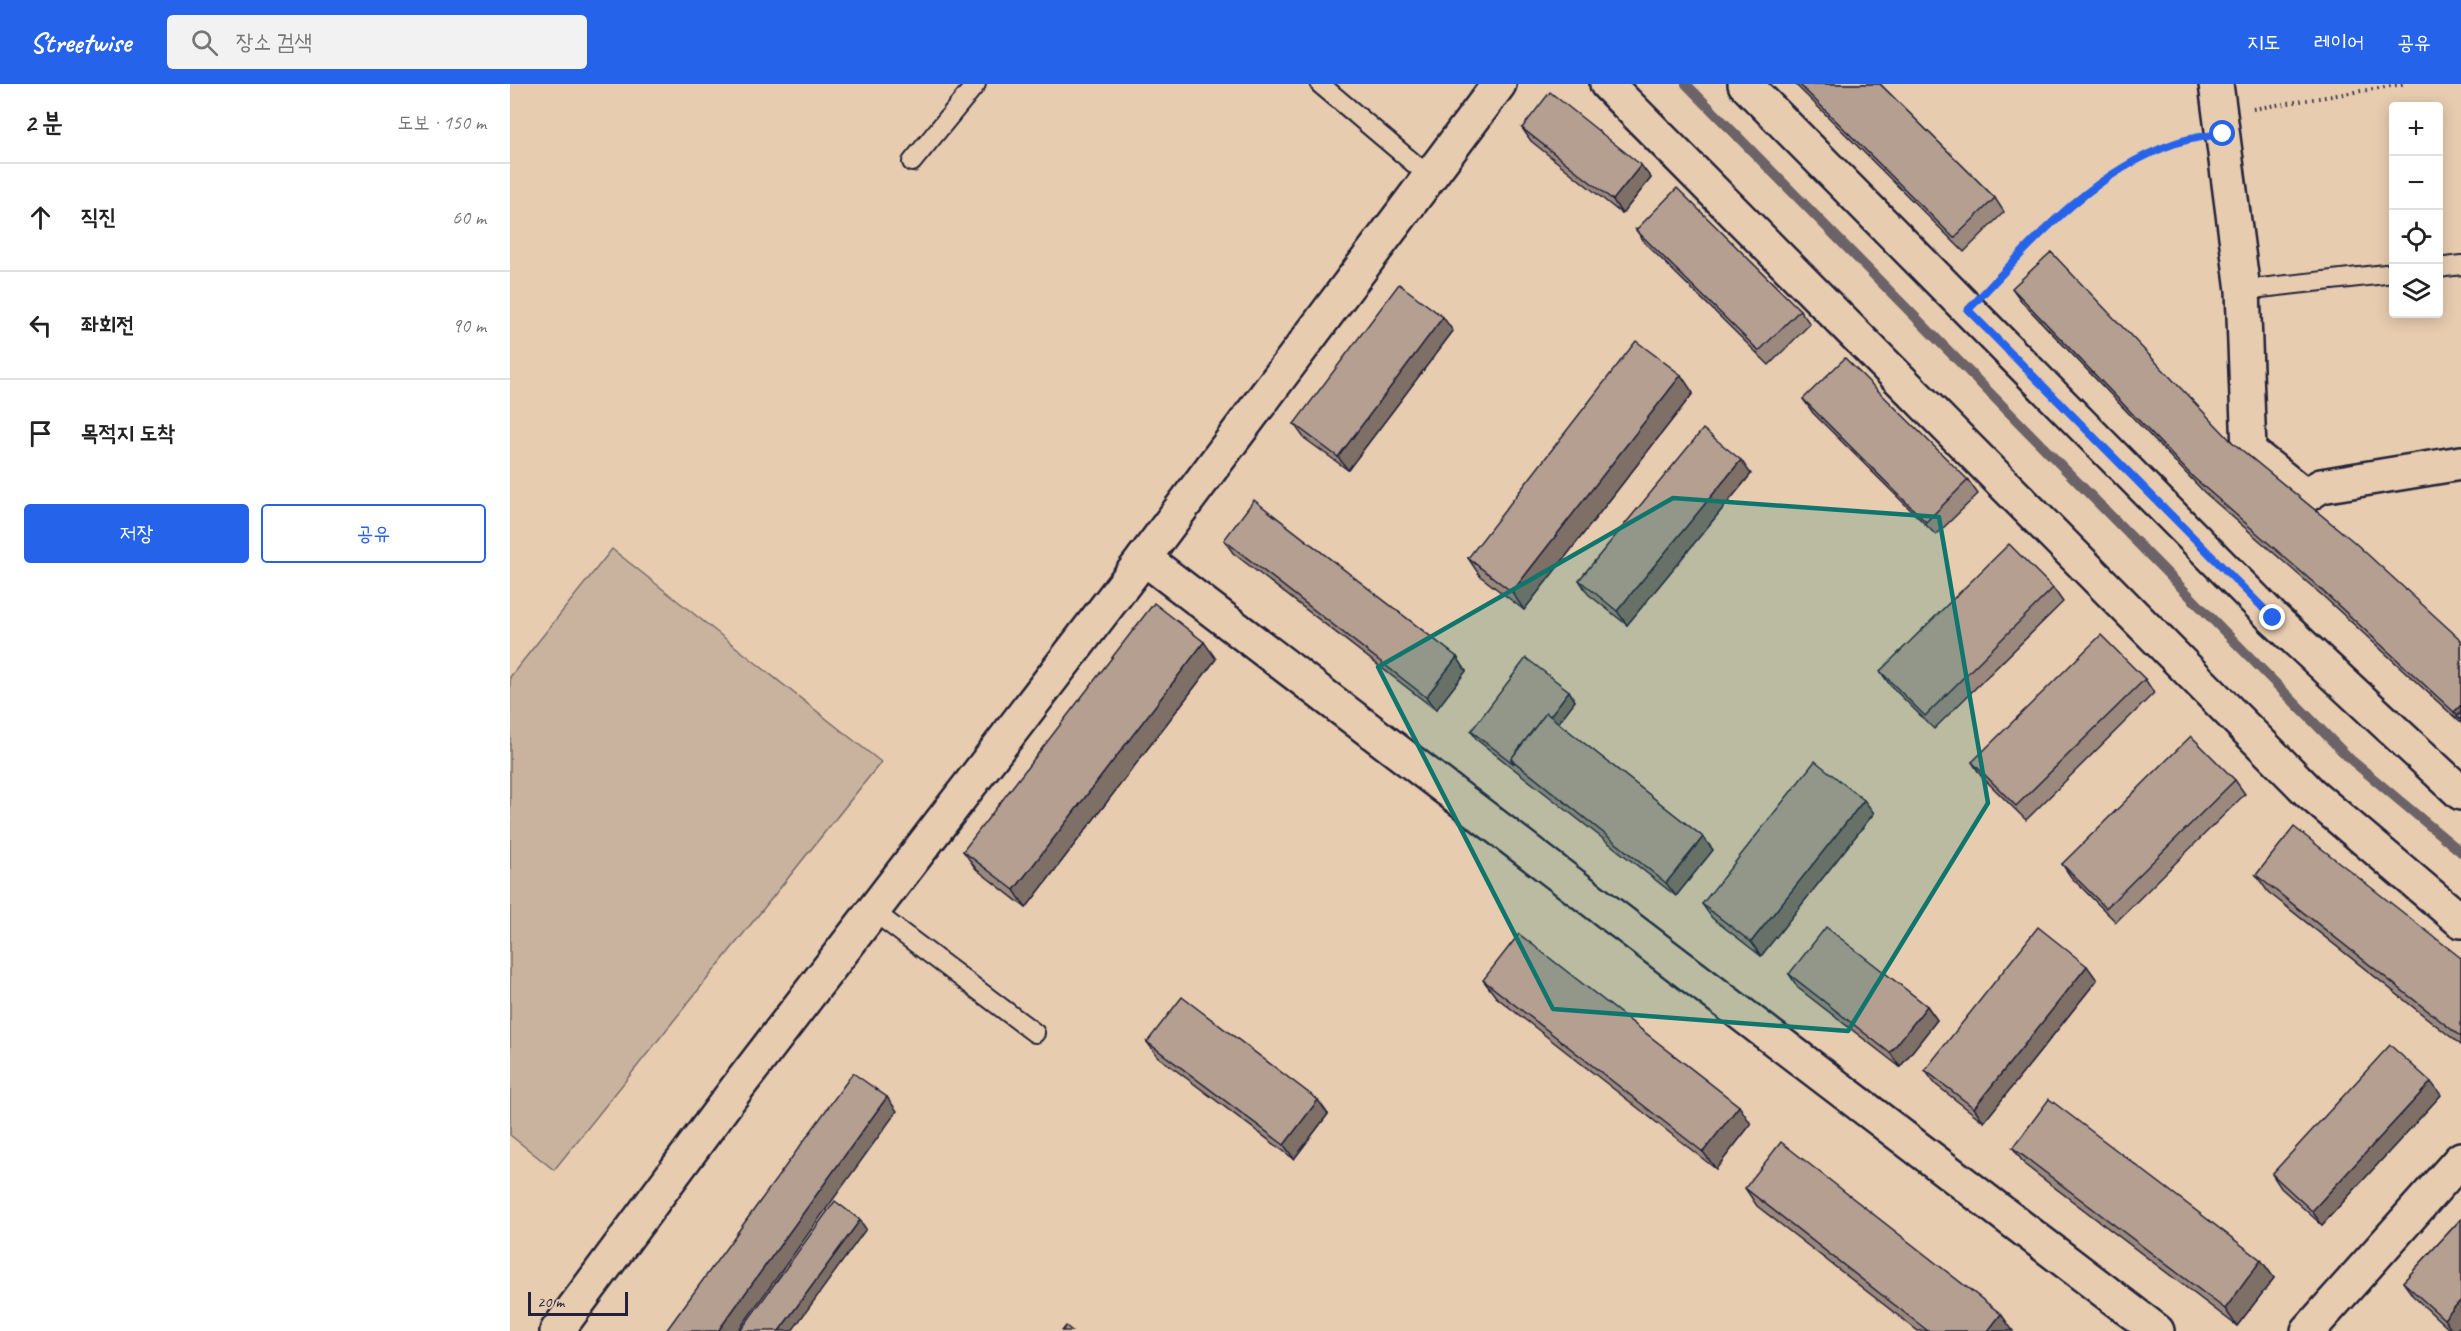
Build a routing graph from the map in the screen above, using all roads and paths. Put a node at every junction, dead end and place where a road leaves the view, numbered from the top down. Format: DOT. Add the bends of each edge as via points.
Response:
graph roads {
  1 [pos="976,84"];
  2 [pos="1320,84"];
  3 [pos="1499,84"];
  4 [pos="1607,84"];
  5 [pos="1745,84"];
  6 [pos="2403,84"];
  7 [pos="2220,111"];
  8 [pos="912,162"];
  9 [pos="1430,177"];
  10 [pos="2461,265"];
  11 [pos="2443,267"];
  12 [pos="2389,274"];
  13 [pos="2243,290"];
  14 [pos="1968,310"];
  15 [pos="2461,463"];
  16 [pos="1144,558"];
  17 [pos="2461,793"];
  18 [pos="873,911"];
  19 [pos="2461,921"];
  20 [pos="1035,1033"];
  21 [pos="2461,1159"];
  22 [pos="557,1331"];
  23 [pos="2157,1331"];
  24 [pos="2308,1331"];
  1 -- 8 [label="lane"];
  2 -- 9 [label="lane"];
  3 -- 9 [label="street"];
  4 -- 19 [label="street" via="2310,793"];
  5 -- 14 [label="street"];
  6 -- 7 [label="path"];
  7 -- 13 [label="street"];
  7 -- 14 [label="path" via="2172,144 2121,168 2080,198"];
  9 -- 16 [label="street"];
  10 -- 11 [label="lane"];
  12 -- 13 [label="lane"];
  13 -- 15 [label="street" via="2249,451 2305,496 2321,486"];
  14 -- 17 [label="street" via="2273,618"];
  16 -- 18 [label="street"];
  16 -- 23 [label="street"];
  18 -- 20 [label="lane"];
  18 -- 22 [label="street"];
  21 -- 24 [label="street"];
}
